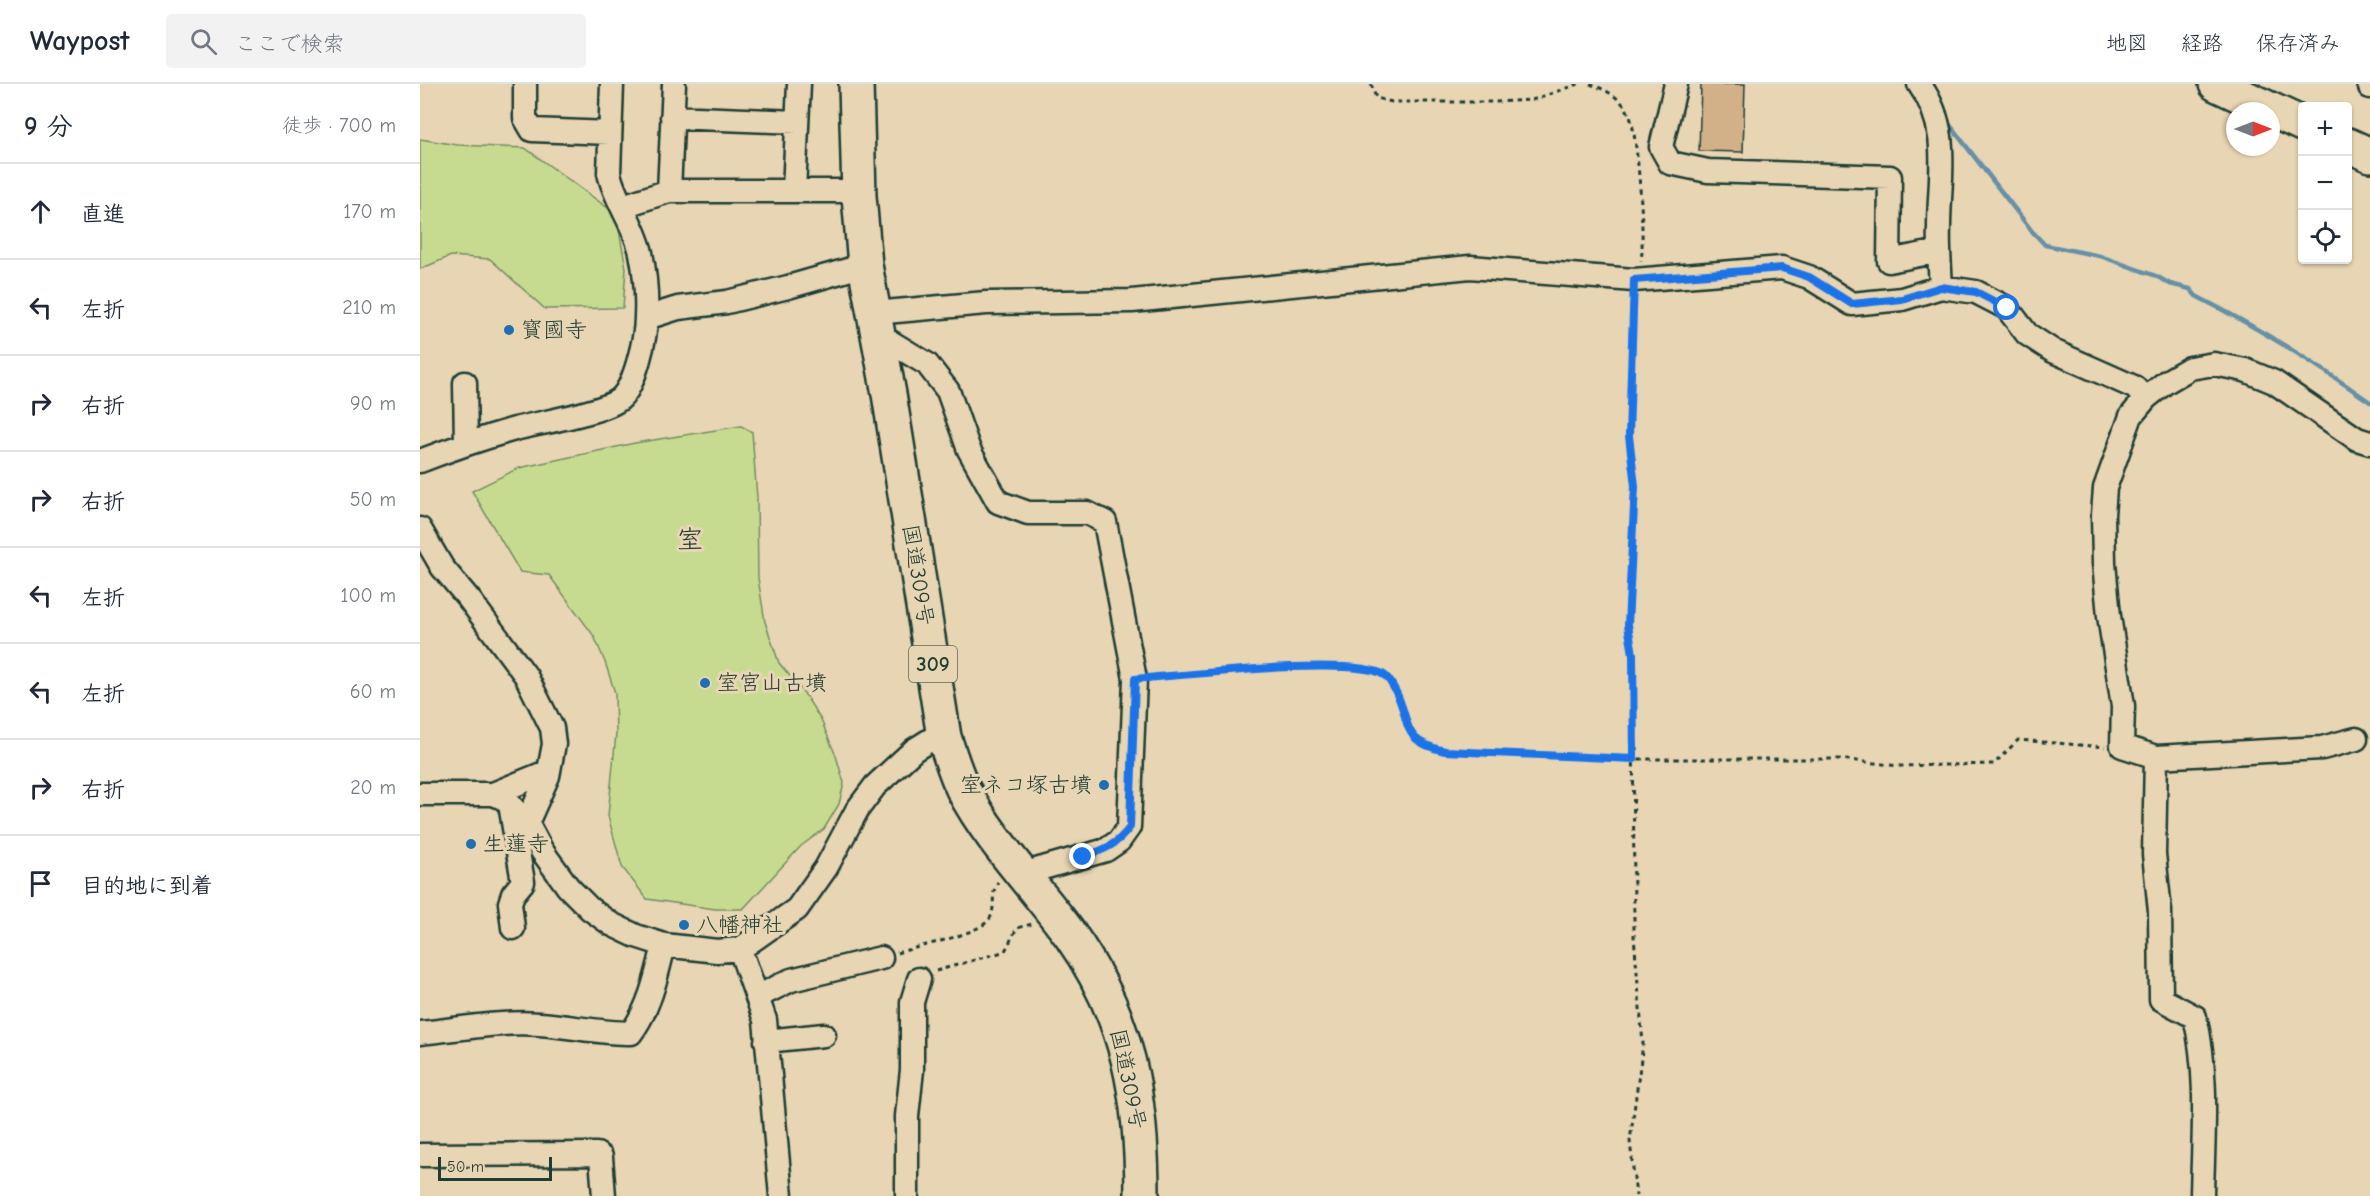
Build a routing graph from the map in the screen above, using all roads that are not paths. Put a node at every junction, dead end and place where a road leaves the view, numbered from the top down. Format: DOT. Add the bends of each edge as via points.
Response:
graph roads {
  1 [pos="525,84"];
  2 [pos="612,84"];
  3 [pos="674,84"];
  4 [pos="799,84"];
  5 [pos="856,84"];
  6 [pos="1676,84"];
  7 [pos="1919,84"];
  8 [pos="2216,84"];
  9 [pos="672,117"];
  10 [pos="797,122"];
  11 [pos="2298,122"];
  12 [pos="610,133"];
  13 [pos="2352,147"];
  14 [pos="2370,155"];
  15 [pos="669,191"];
  16 [pos="794,191"];
  17 [pos="859,191"];
  18 [pos="623,206"];
  19 [pos="1939,251"];
  20 [pos="865,265"];
  21 [pos="1941,287"];
  22 [pos="646,318"];
  23 [pos="877,324"];
  24 [pos="465,383"];
  25 [pos="2146,398"];
  26 [pos="2370,443"];
  27 [pos="466,444"];
  28 [pos="420,461"];
  29 [pos="420,529"];
  30 [pos="944,737"];
  31 [pos="2356,739"];
  32 [pos="2156,757"];
  33 [pos="549,771"];
  34 [pos="420,794"];
  35 [pos="502,799"];
  36 [pos="527,823"];
  37 [pos="1020,871"];
  38 [pos="513,928"];
  39 [pos="664,945"];
  40 [pos="740,949"];
  41 [pos="881,958"];
  42 [pos="919,979"];
  43 [pos="757,997"];
  44 [pos="420,1033"];
  45 [pos="824,1035"];
  46 [pos="766,1041"];
  47 [pos="420,1155"];
  48 [pos="604,1196"];
  49 [pos="781,1196"];
  50 [pos="908,1196"];
  51 [pos="1142,1196"];
  52 [pos="2202,1196"];
  1 -- 12 [label="street" via="525,118 532,130"];
  2 -- 12 [label="street"];
  3 -- 9 [label="street"];
  4 -- 10 [label="street"];
  5 -- 17 [label="highway, 国道309号 / 309"];
  6 -- 19 [label="street" via="1661,147 1670,163 1708,171 1890,177 1889,261"];
  7 -- 19 [label="street" via="1937,121 1942,142"];
  8 -- 11 [label="highway"];
  9 -- 10 [label="street"];
  9 -- 15 [label="street"];
  10 -- 16 [label="street"];
  12 -- 18 [label="street" via="609,173 612,188"];
  13 -- 14 [label="highway"];
  15 -- 16 [label="street"];
  15 -- 18 [label="street"];
  16 -- 17 [label="street"];
  17 -- 20 [label="highway, 国道309号 / 309"];
  18 -- 22 [label="street" via="641,254"];
  19 -- 21 [label="street"];
  20 -- 22 [label="street" via="728,302 678,308"];
  20 -- 23 [label="highway, 国道309号 / 309"];
  21 -- 23 [label="street" via="1902,299 1852,304 1809,277 1782,268 1634,280 1470,267 1132,301 986,303"];
  21 -- 25 [label="street" via="1976,292 2007,308 2027,334 2053,351 2134,387"];
  22 -- 27 [label="street" via="630,385 620,399 606,407"];
  23 -- 30 [label="highway, 国道309号 / 309"];
  23 -- 37 [label="street" via="927,364 948,392 969,450 998,502 1028,513 1087,513 1105,522 1135,679 1130,827 1106,850"];
  24 -- 27 [label="street"];
  25 -- 26 [label="street" via="2190,368 2214,364 2245,370 2274,382 2357,439"];
  25 -- 32 [label="street" via="2131,417 2105,488 2104,563 2123,706 2122,746"];
  27 -- 28 [label="street"];
  29 -- 33 [label="street" via="442,567 507,649 543,708 554,744"];
  30 -- 37 [label="highway, 国道309号 / 309" via="964,789"];
  30 -- 40 [label="street" via="914,750 875,786 797,909"];
  31 -- 32 [label="street" via="2322,748"];
  32 -- 52 [label="street" via="2154,854 2160,910 2161,999 2195,1017 2201,1044"];
  33 -- 35 [label="street"];
  33 -- 36 [label="street"];
  34 -- 35 [label="street"];
  35 -- 36 [label="street"];
  35 -- 38 [label="street" via="523,882 510,903"];
  36 -- 39 [label="street" via="568,887 590,909 619,928"];
  37 -- 51 [label="highway, 国道309号 / 309" via="1072,937 1120,1029 1137,1098"];
  39 -- 40 [label="street" via="717,951"];
  39 -- 44 [label="street" via="650,994 631,1033 538,1024"];
  40 -- 43 [label="street"];
  41 -- 43 [label="street" via="790,980"];
  42 -- 50 [label="street" via="912,1002"];
  43 -- 46 [label="street" via="765,1020"];
  45 -- 46 [label="street"];
  46 -- 49 [label="street"];
  47 -- 48 [label="street" via="597,1154 601,1157"];
}
